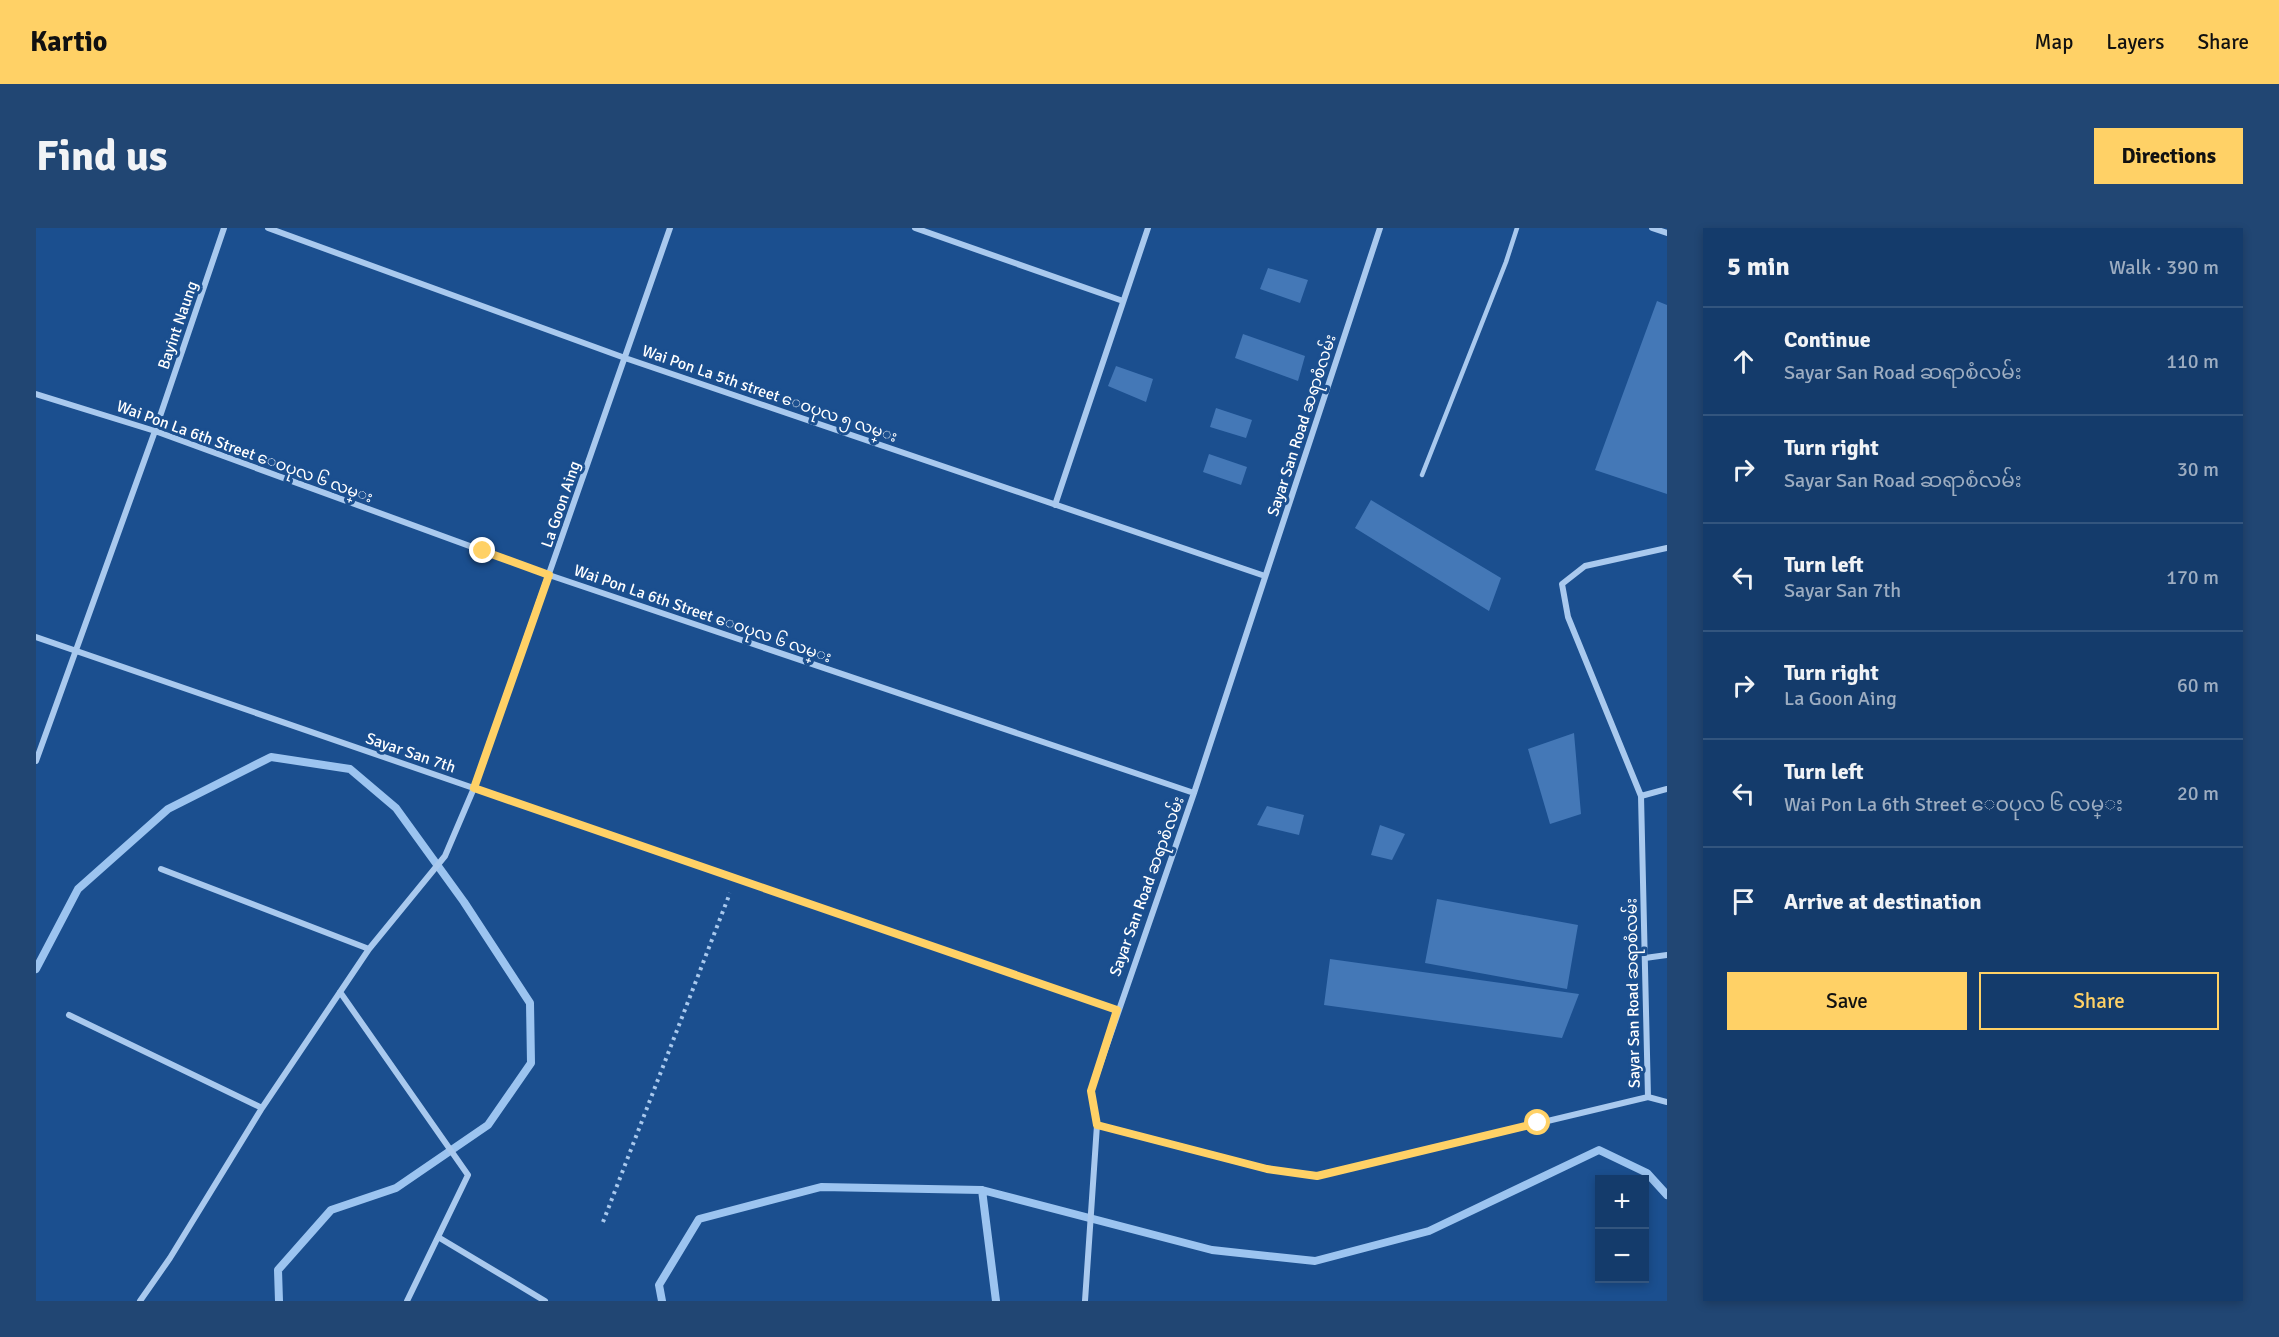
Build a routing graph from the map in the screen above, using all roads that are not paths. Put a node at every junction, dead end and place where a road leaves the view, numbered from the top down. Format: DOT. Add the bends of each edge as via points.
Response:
graph roads {
  1 [pos="224,228"];
  2 [pos="268,228"];
  3 [pos="670,228"];
  4 [pos="915,228"];
  5 [pos="1148,228"];
  6 [pos="1380,228"];
  7 [pos="1517,228"];
  8 [pos="1652,228"];
  9 [pos="1667,233"];
  10 [pos="1123,301"];
  11 [pos="625,358"];
  12 [pos="36,394"];
  13 [pos="155,431"];
  14 [pos="1422,475"];
  15 [pos="1055,505"];
  16 [pos="1667,548"];
  17 [pos="549,575"];
  18 [pos="1265,576"];
  19 [pos="36,637"];
  20 [pos="76,651"];
  21 [pos="36,761"];
  22 [pos="474,788"];
  23 [pos="1667,789"];
  24 [pos="1194,793"];
  25 [pos="1641,796"];
  26 [pos="161,869"];
  27 [pos="369,949"];
  28 [pos="1667,955"];
  29 [pos="1645,958"];
  30 [pos="340,992"];
  31 [pos="1117,1010"];
  32 [pos="69,1015"];
  33 [pos="1648,1097"];
  34 [pos="1667,1102"];
  35 [pos="262,1108"];
  36 [pos="1097,1125"];
  37 [pos="438,1237"];
  38 [pos="140,1301"];
  39 [pos="407,1301"];
  40 [pos="545,1301"];
  41 [pos="1085,1301"];
  1 -- 13 [label="street, Bayint Naung"];
  2 -- 11 [label="street, Wai Pon La 5th street ေဝပုလ ၅ လမ္း"];
  3 -- 11 [label="street, La Goon Aing"];
  4 -- 10 [label="street"];
  5 -- 10 [label="street"];
  6 -- 18 [label="street, Sayar San Road ဆရာစံလမ်း"];
  7 -- 14 [label="lane"];
  8 -- 9 [label="street"];
  10 -- 15 [label="street"];
  11 -- 15 [label="street, Wai Pon La 5th street ေဝပုလ ၅ လမ္း"];
  11 -- 17 [label="street, La Goon Aing"];
  12 -- 13 [label="street, Wai Pon La 6th Street ေဝပုလ ၆ လမ္း"];
  13 -- 17 [label="street, Wai Pon La 6th Street ေဝပုလ ၆ လမ္း"];
  13 -- 20 [label="street, Bayint Naung"];
  15 -- 18 [label="street, Wai Pon La 5th street ေဝပုလ ၅ လမ္း"];
  16 -- 25 [label="street, Sayar San Road ဆရာစံလမ်း" via="1585,566 1562,584 1568,617"];
  17 -- 22 [label="street, La Goon Aing"];
  17 -- 24 [label="street, Wai Pon La 6th Street ေဝပုလ ၆ လမ္း"];
  18 -- 24 [label="street, Sayar San Road ဆရာစံလမ်း"];
  19 -- 20 [label="street, Sayar San 7th"];
  20 -- 21 [label="street, Bayint Naung"];
  20 -- 22 [label="street, Sayar San 7th"];
  22 -- 27 [label="street, La Goon Aing" via="445,856"];
  22 -- 31 [label="street, Sayar San 7th"];
  23 -- 25 [label="street"];
  24 -- 31 [label="street, Sayar San Road ဆရာစံလမ်း"];
  25 -- 29 [label="street, Sayar San Road ဆရာစံလမ်း"];
  26 -- 27 [label="street"];
  27 -- 30 [label="street, La Goon Aing"];
  28 -- 29 [label="street"];
  29 -- 33 [label="street, Sayar San Road ဆရာစံလမ်း"];
  30 -- 35 [label="street, La Goon Aing"];
  30 -- 37 [label="street" via="468,1175"];
  31 -- 36 [label="street, Sayar San Road ဆရာစံလမ်း" via="1091,1091"];
  32 -- 35 [label="street"];
  33 -- 34 [label="street"];
  33 -- 36 [label="street, Sayar San Road ဆရာစံလမ်း" via="1317,1176 1267,1169"];
  35 -- 38 [label="street, La Goon Aing"];
  36 -- 41 [label="street"];
  37 -- 39 [label="street"];
  37 -- 40 [label="street"];
}
